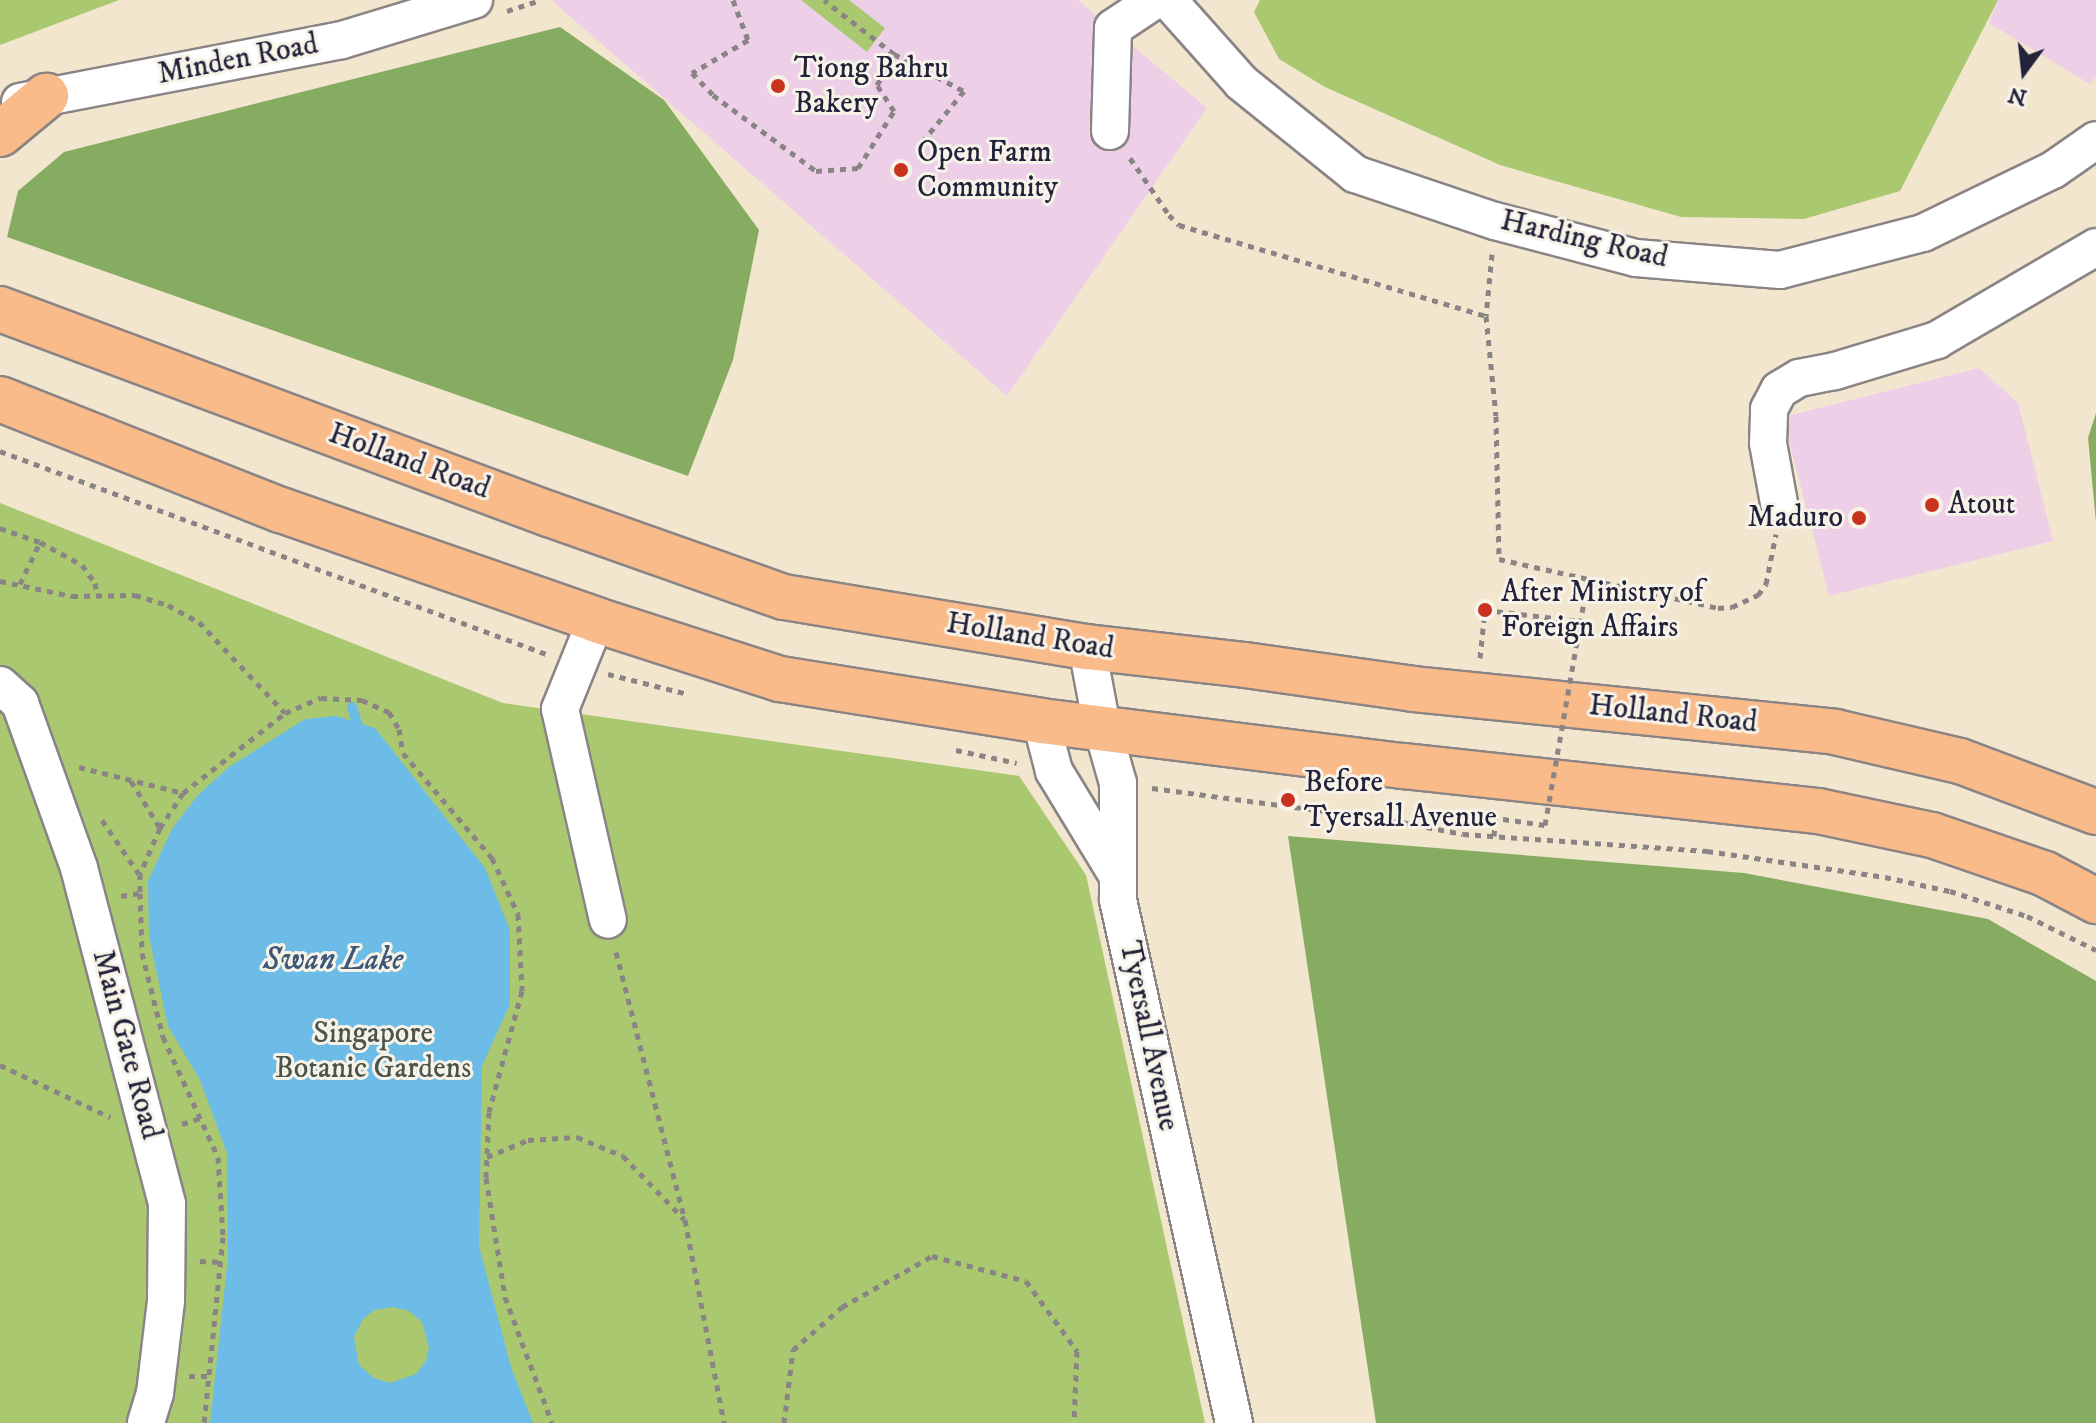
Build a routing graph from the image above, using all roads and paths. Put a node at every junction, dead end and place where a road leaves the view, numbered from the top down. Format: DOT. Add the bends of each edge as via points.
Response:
graph roads {
  1 [pos="474,0"];
  2 [pos="733,0"];
  3 [pos="824,0"];
  4 [pos="1155,0"];
  5 [pos="1168,0"];
  6 [pos="894,54"];
  7 [pos="12,109"];
  8 [pos="1110,131"];
  9 [pos="2094,145"];
  10 [pos="918,147"];
  11 [pos="1495,221"];
  12 [pos="2096,247"];
  13 [pos="0,309"];
  14 [pos="1486,316"];
  15 [pos="0,399"];
  16 [pos="1779,503"];
  17 [pos="0,528"];
  18 [pos="40,542"];
  19 [pos="1588,578"];
  20 [pos="0,581"];
  21 [pos="20,584"];
  22 [pos="97,595"];
  23 [pos="596,620"];
  24 [pos="1579,621"];
  25 [pos="1087,647"];
  26 [pos="0,685"];
  27 [pos="1476,696"];
  28 [pos="285,713"];
  29 [pos="1041,721"];
  30 [pos="1102,727"];
  31 [pos="46,772"];
  32 [pos="130,780"];
  33 [pos="183,793"];
  34 [pos="2096,812"];
  35 [pos="160,828"];
  36 [pos="1494,836"];
  37 [pos="126,854"];
  38 [pos="1116,873"];
  39 [pos="2096,901"];
  40 [pos="608,920"];
  41 [pos="0,1065"];
  42 [pos="149,1135"];
  43 [pos="487,1157"];
  44 [pos="685,1220"];
  45 [pos="146,1423"];
  46 [pos="552,1423"];
  47 [pos="724,1423"];
  48 [pos="784,1423"];
  49 [pos="1074,1423"];
  50 [pos="1234,1423"];
  1 -- 7 [label="street, Minden Road" via="342,40"];
  2 -- 6 [label="path" via="748,40 692,73 713,95 816,171 858,168 894,111 877,85"];
  3 -- 6 [label="path"];
  4 -- 8 [label="street" via="1113,28"];
  5 -- 11 [label="street, Harding Road" via="1242,83 1355,174"];
  6 -- 10 [label="path" via="964,91"];
  8 -- 14 [label="path" via="1179,225"];
  9 -- 11 [label="street, Harding Road" via="1923,233 1780,270 1636,258"];
  11 -- 14 [label="path"];
  12 -- 16 [label="street" via="1937,340 1799,378 1779,390 1769,409 1768,443"];
  13 -- 25 [label="main road, Holland Road" via="784,597"];
  14 -- 19 [label="path" via="1496,416 1499,559"];
  15 -- 23 [label="main road" via="281,510"];
  16 -- 19 [label="path" via="1772,570 1758,595 1746,603 1718,608"];
  17 -- 18 [label="path"];
  18 -- 21 [label="path"];
  18 -- 22 [label="path" via="82,565"];
  19 -- 24 [label="path, bridge"];
  20 -- 21 [label="path"];
  21 -- 22 [label="path" via="72,596"];
  22 -- 28 [label="path" via="135,595 199,622"];
  23 -- 29 [label="main road" via="780,679"];
  23 -- 40 [label="street" via="560,709"];
  24 -- 27 [label="path" via="1485,610"];
  24 -- 36 [label="path, bridge" via="1545,825 1495,818"];
  25 -- 27 [label="main road, Holland Road"];
  25 -- 30 [label="street, Tyersall Avenue"];
  26 -- 31 [label="street, Main Gate Road" via="20,703"];
  27 -- 34 [label="main road, Holland Road" via="1835,732 1960,761"];
  28 -- 33 [label="path"];
  28 -- 43 [label="path" via="321,698 362,700 389,712 403,753 492,858 518,914 522,991 489,1112"];
  29 -- 30 [label="main road"];
  29 -- 38 [label="street" via="1054,771"];
  30 -- 38 [label="street, Tyersall Avenue" via="1118,783"];
  30 -- 39 [label="main road" via="1818,811 1932,835 2045,874"];
  31 -- 32 [label="path" via="77,767"];
  31 -- 42 [label="street, Main Gate Road" via="79,868"];
  32 -- 33 [label="path"];
  32 -- 35 [label="path"];
  33 -- 35 [label="path"];
  35 -- 37 [label="path" via="140,874"];
  38 -- 50 [label="street, Tyersall Avenue"];
  40 -- 44 [label="path"];
  41 -- 42 [label="path"];
  42 -- 45 [label="street, Main Gate Road" via="167,1204 167,1232 166,1301 155,1393"];
  43 -- 44 [label="path" via="528,1140 577,1137 623,1156"];
  43 -- 46 [label="path" via="505,1297"];
  44 -- 47 [label="path"];
  48 -- 49 [label="path" via="793,1350 842,1307 932,1256 1026,1281 1077,1351"];
}
